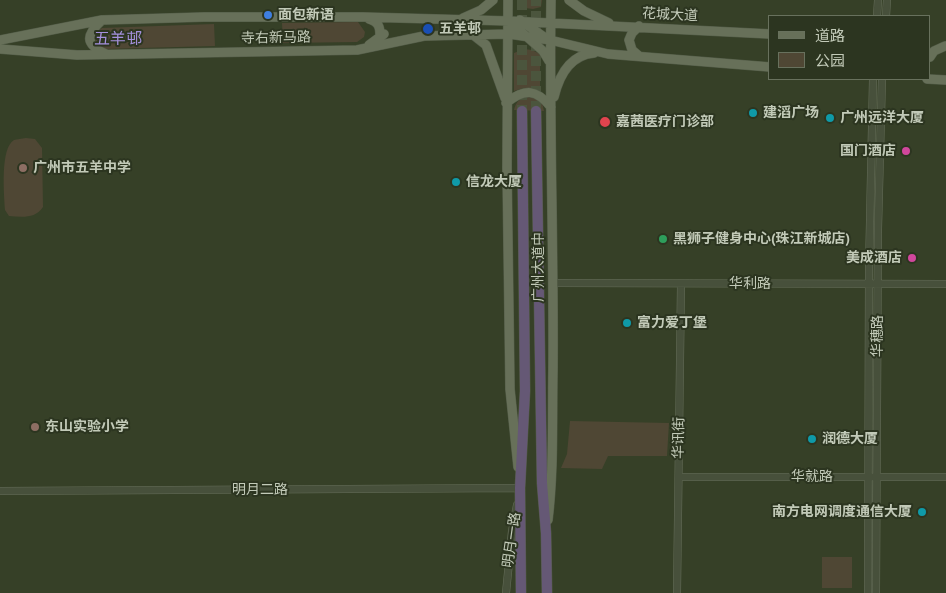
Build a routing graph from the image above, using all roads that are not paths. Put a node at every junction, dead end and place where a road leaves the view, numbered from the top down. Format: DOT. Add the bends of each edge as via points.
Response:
graph roads {
  1 [pos="493,0"];
  2 [pos="551,0"];
  3 [pos="569,0"];
  4 [pos="878,0"];
  5 [pos="887,0"];
  6 [pos="509,2"];
  7 [pos="877,15"];
  8 [pos="886,15"];
  9 [pos="363,17"];
  10 [pos="102,20"];
  11 [pos="458,20"];
  12 [pos="509,21"];
  13 [pos="614,25"];
  14 [pos="639,26"];
  15 [pos="472,34"];
  16 [pos="509,34"];
  17 [pos="768,34"];
  18 [pos="0,40"];
  19 [pos="550,40"];
  20 [pos="931,45"];
  21 [pos="946,46"];
  22 [pos="0,49"];
  23 [pos="357,50"];
  24 [pos="107,54"];
  25 [pos="608,54"];
  26 [pos="639,56"];
  27 [pos="931,56"];
  28 [pos="550,64"];
  29 [pos="768,67"];
  30 [pos="931,71"];
  31 [pos="931,79"];
  32 [pos="873,80"];
  33 [pos="882,80"];
  34 [pos="944,80"];
  35 [pos="506,103"];
  36 [pos="551,107"];
  37 [pos="522,111"];
  38 [pos="536,111"];
  39 [pos="554,284"];
  40 [pos="681,284"];
  41 [pos="869,284"];
  42 [pos="878,284"];
  43 [pos="946,284"];
  44 [pos="679,477"];
  45 [pos="868,477"];
  46 [pos="878,477"];
  47 [pos="946,477"];
  48 [pos="520,488"];
  49 [pos="0,491"];
  50 [pos="546,533"];
  51 [pos="506,593"];
  52 [pos="521,593"];
  53 [pos="547,593"];
  54 [pos="678,593"];
  55 [pos="868,593"];
  56 [pos="876,593"];
  1 -- 11 [label="main road" via="482,10"];
  2 -- 19 [label="main road, 广州大道中"];
  3 -- 13 [label="main road"];
  4 -- 7 [label="street"];
  5 -- 8 [label="street"];
  6 -- 12 [label="main road, 广州大道中"];
  6 -- 19 [label="main road" via="517,18"];
  9 -- 10 [label="main road, 寺右新马路"];
  9 -- 11 [label="main road, 寺右新马路"];
  9 -- 23 [label="main road" via="376,22 380,35 384,34"];
  10 -- 18 [label="main road, 寺右新马路"];
  10 -- 24 [label="main road" via="92,30 90,40 93,47"];
  11 -- 12 [label="main road, 寺右新马路"];
  12 -- 13 [label="main road, 花城大道"];
  12 -- 16 [label="main road, 广州大道中"];
  12 -- 28 [label="main road" via="543,51"];
  13 -- 14 [label="main road, 花城大道"];
  14 -- 17 [label="main road, 花城大道"];
  14 -- 26 [label="main road" via="629,40 632,50"];
  15 -- 16 [label="main road, 寺右新马路"];
  15 -- 23 [label="main road, 寺右新马路" via="424,36"];
  15 -- 35 [label="main road" via="486,45"];
  16 -- 19 [label="main road, 寺右新马路"];
  16 -- 35 [label="main road, 广州大道中"];
  19 -- 25 [label="main road"];
  19 -- 28 [label="main road, 广州大道中"];
  20 -- 21 [label="main road"];
  21 -- 27 [label="main road"];
  22 -- 24 [label="main road, 寺右新马路"];
  23 -- 24 [label="main road, 寺右新马路"];
  25 -- 26 [label="main road"];
  25 -- 36 [label="main road" via="586,54 570,64 559,80"];
  26 -- 29 [label="main road"];
  28 -- 36 [label="main road, 广州大道中"];
  30 -- 34 [label="main road"];
  31 -- 34 [label="main road"];
  32 -- 41 [label="street, 华穗路"];
  33 -- 42 [label="street, 华穗路"];
  35 -- 36 [label="main road" via="519,94 532,92"];
  35 -- 48 [label="main road, 广州大道中" via="510,389"];
  36 -- 39 [label="main road, 广州大道中"];
  37 -- 48 [label="highway, 广州大道中" via="525,392"];
  38 -- 50 [label="highway, 广州大道中" via="542,483"];
  39 -- 40 [label="street, 华利路"];
  39 -- 50 [label="main road, 广州大道中" via="551,482"];
  40 -- 41 [label="street, 华利路"];
  40 -- 44 [label="street, 华讯街"];
  41 -- 42 [label="street, 华利路"];
  41 -- 45 [label="street, 华穗路"];
  42 -- 43 [label="street, 华利路"];
  42 -- 46 [label="street, 华穗路"];
  44 -- 45 [label="street, 华就路"];
  44 -- 54 [label="street, 华讯街"];
  45 -- 46 [label="street, 华就路"];
  45 -- 55 [label="street, 华穗路"];
  46 -- 47 [label="street, 华就路"];
  46 -- 56 [label="street, 华穗路"];
  48 -- 49 [label="street, 明月二路"];
  48 -- 51 [label="street, 明月一路"];
  48 -- 52 [label="highway, 广州大道中"];
  50 -- 53 [label="highway, 广州大道中"];
}
